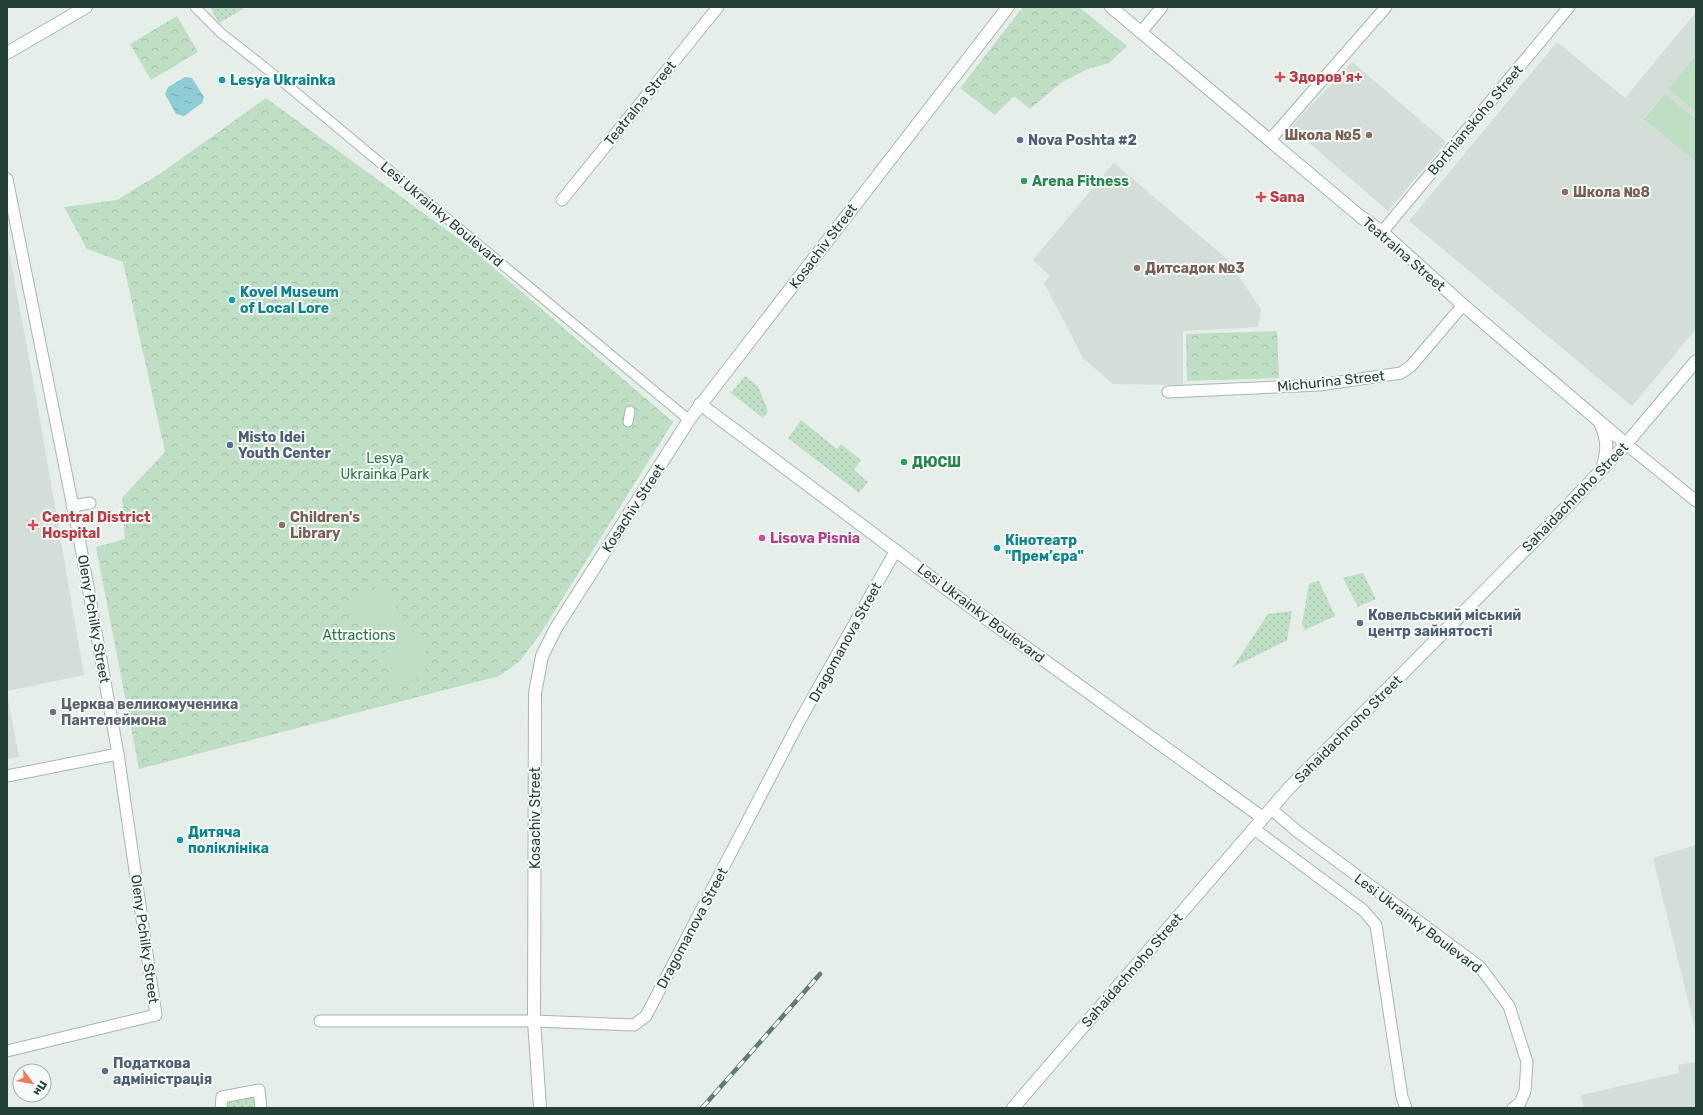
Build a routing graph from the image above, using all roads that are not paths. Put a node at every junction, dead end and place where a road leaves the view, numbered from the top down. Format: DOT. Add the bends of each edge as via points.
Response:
graph roads {
  1 [pos="86,7"];
  2 [pos="195,7"];
  3 [pos="718,7"];
  4 [pos="1008,7"];
  5 [pos="1111,7"];
  6 [pos="1162,7"];
  7 [pos="1386,7"];
  8 [pos="1569,7"];
  9 [pos="1141,32"];
  10 [pos="7,53"];
  11 [pos="1270,140"];
  12 [pos="7,179"];
  13 [pos="562,200"];
  14 [pos="1382,232"];
  15 [pos="1463,305"];
  16 [pos="1696,361"];
  17 [pos="1168,392"];
  18 [pos="700,404"];
  19 [pos="630,411"];
  20 [pos="690,420"];
  21 [pos="1600,421"];
  22 [pos="628,422"];
  23 [pos="1626,444"];
  24 [pos="1602,469"];
  25 [pos="1696,501"];
  26 [pos="90,503"];
  27 [pos="72,506"];
  28 [pos="896,550"];
  29 [pos="118,754"];
  30 [pos="7,776"];
  31 [pos="1267,814"];
  32 [pos="1254,829"];
  33 [pos="320,1021"];
  34 [pos="534,1021"];
  35 [pos="7,1051"];
  36 [pos="221,1108"];
  37 [pos="261,1108"];
  38 [pos="540,1108"];
  39 [pos="1013,1108"];
  40 [pos="1406,1108"];
  41 [pos="1513,1108"];
  1 -- 10 [label="street"];
  2 -- 20 [label="street, Lesi Ukrainky Boulevard" via="221,33"];
  3 -- 13 [label="street, Teatralna Street"];
  4 -- 18 [label="street, Kosachiv Street"];
  5 -- 9 [label="street, Teatralna Street"];
  6 -- 9 [label="street"];
  7 -- 11 [label="street"];
  8 -- 14 [label="street, Bortnianskoho Street"];
  9 -- 11 [label="street, Teatralna Street"];
  11 -- 14 [label="street, Teatralna Street"];
  12 -- 27 [label="street, Oleny Pchilky Street"];
  14 -- 15 [label="street, Teatralna Street"];
  15 -- 17 [label="street, Michurina Street" via="1411,366 1401,373 1320,385"];
  15 -- 21 [label="street, Teatralna Street"];
  16 -- 23 [label="street, Sahaidachnoho Street"];
  18 -- 20 [label="street, Kosachiv Street"];
  18 -- 28 [label="street, Lesi Ukrainky Boulevard"];
  19 -- 22 [label="street"];
  20 -- 34 [label="street, Kosachiv Street" via="556,628 542,656 535,693"];
  21 -- 23 [label="street, Teatralna Street"];
  21 -- 24 [label="street" via="1607,451"];
  23 -- 24 [label="street, Sahaidachnoho Street"];
  23 -- 25 [label="street, Teatralna Street"];
  24 -- 31 [label="street, Sahaidachnoho Street"];
  26 -- 27 [label="street"];
  27 -- 29 [label="street, Oleny Pchilky Street"];
  28 -- 31 [label="street, Lesi Ukrainky Boulevard" via="984,617"];
  28 -- 34 [label="street, Dragomanova Street" via="799,722 646,1016 634,1025"];
  29 -- 30 [label="street"];
  29 -- 35 [label="street, Oleny Pchilky Street" via="156,1015"];
  31 -- 32 [label="street, Sahaidachnoho Street"];
  31 -- 41 [label="street, Lesi Ukrainky Boulevard" via="1298,832 1480,967 1509,1006 1527,1062 1525,1092 1520,1103"];
  32 -- 39 [label="street, Sahaidachnoho Street"];
  32 -- 40 [label="street, Lesi Ukrainky Boulevard" via="1363,910 1376,925 1402,1097"];
  33 -- 34 [label="street, Dragomanova Street"];
  34 -- 38 [label="street, Kosachiv Street"];
  36 -- 37 [label="street" via="222,1096 259,1090"];
}
